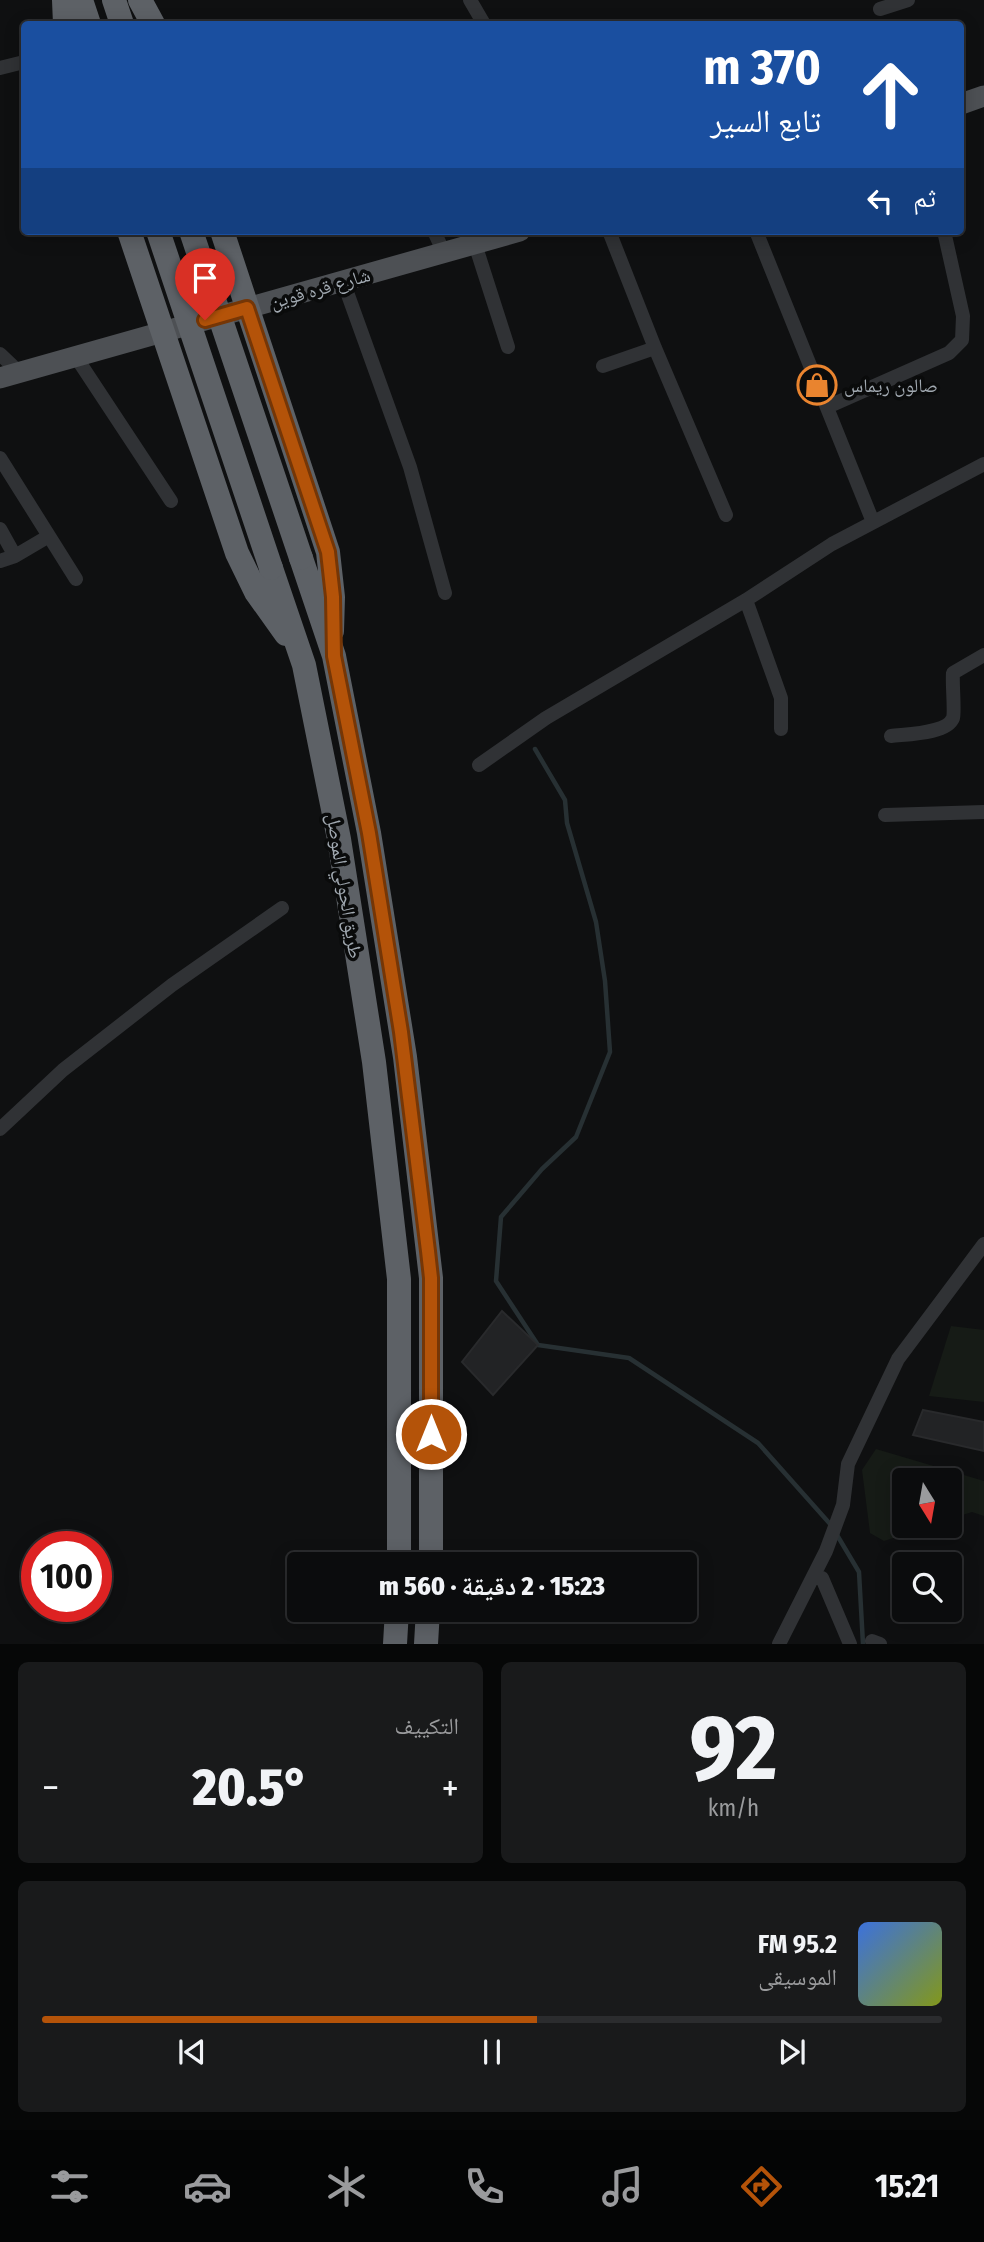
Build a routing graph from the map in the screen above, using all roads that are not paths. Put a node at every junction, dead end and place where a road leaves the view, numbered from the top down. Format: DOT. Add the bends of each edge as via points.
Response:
graph roads {
  1 [pos="64,0"];
  2 [pos="81,0"];
  3 [pos="114,0"];
  4 [pos="140,0"];
  5 [pos="470,0"];
  6 [pos="908,0"];
  7 [pos="880,9"];
  8 [pos="65,21"];
  9 [pos="88,21"];
  10 [pos="121,21"];
  11 [pos="151,21"];
  12 [pos="482,21"];
  13 [pos="21,63"];
  14 [pos="0,68"];
  15 [pos="984,96"];
  16 [pos="964,103"];
  17 [pos="130,235"];
  18 [pos="159,235"];
  19 [pos="192,235"];
  20 [pos="223,235"];
  21 [pos="436,235"];
  22 [pos="506,235"];
  23 [pos="611,235"];
  24 [pos="758,235"];
  25 [pos="945,235"];
  26 [pos="475,244"];
  27 [pos="444,253"];
  28 [pos="343,281"];
  29 [pos="247,308"];
  30 [pos="163,332"];
  31 [pos="508,347"];
  32 [pos="655,348"];
  33 [pos="0,354"];
  34 [pos="76,357"];
  35 [pos="603,366"];
  36 [pos="10,376"];
  37 [pos="827,407"];
  38 [pos="0,458"];
  39 [pos="984,464"];
  40 [pos="171,501"];
  41 [pos="726,515"];
  42 [pos="873,522"];
  43 [pos="0,529"];
  44 [pos="49,536"];
  45 [pos="15,556"];
  46 [pos="0,561"];
  47 [pos="76,579"];
  48 [pos="445,593"];
  49 [pos="746,600"];
  50 [pos="984,655"];
  51 [pos="334,656"];
  52 [pos="304,665"];
  53 [pos="781,729"];
  54 [pos="891,736"];
  55 [pos="480,765"];
  56 [pos="984,812"];
  57 [pos="885,815"];
  58 [pos="282,908"];
  59 [pos="0,1129"];
  60 [pos="984,1244"];
  61 [pos="400,1552"];
  62 [pos="431,1552"];
  63 [pos="822,1578"];
  64 [pos="396,1622"];
  65 [pos="427,1622"];
  66 [pos="395,1643"];
  67 [pos="426,1643"];
  68 [pos="779,1643"];
  69 [pos="850,1643"];
  1 -- 8 [label="highway"];
  2 -- 9 [label="highway"];
  3 -- 10 [label="highway"];
  4 -- 11 [label="highway"];
  5 -- 12 [label="street"];
  6 -- 7 [label="street"];
  13 -- 14 [label="street"];
  15 -- 16 [label="main road"];
  17 -- 30 [label="highway"];
  18 -- 52 [label="highway, طريق الحولي الموصل, bridge"];
  19 -- 51 [label="highway, طريق الحولي الموصل, bridge"];
  20 -- 29 [label="highway"];
  21 -- 27 [label="street"];
  22 -- 26 [label="main road, شارع قره قوين"];
  23 -- 32 [label="street"];
  24 -- 37 [label="street"];
  25 -- 37 [label="street" via="963,316 962,340 949,353"];
  26 -- 27 [label="main road, شارع قره قوين"];
  26 -- 31 [label="street"];
  27 -- 28 [label="main road, شارع قره قوين"];
  28 -- 29 [label="main road, شارع قره قوين"];
  28 -- 48 [label="street" via="410,467"];
  29 -- 30 [label="main road, شارع قره قوين"];
  29 -- 51 [label="highway" via="328,552"];
  30 -- 34 [label="main road, شارع قره قوين"];
  30 -- 52 [label="highway" via="237,553 256,592"];
  32 -- 35 [label="street"];
  32 -- 41 [label="street"];
  33 -- 36 [label="street"];
  34 -- 36 [label="main road, شارع قره قوين"];
  34 -- 40 [label="street"];
  37 -- 42 [label="street"];
  38 -- 44 [label="street"];
  39 -- 42 [label="street"];
  42 -- 49 [label="street"];
  43 -- 45 [label="street"];
  44 -- 45 [label="street"];
  44 -- 47 [label="street"];
  45 -- 46 [label="street"];
  49 -- 53 [label="street" via="781,698"];
  49 -- 55 [label="street" via="546,718"];
  50 -- 54 [label="street" via="953,673 954,717 948,725"];
  51 -- 62 [label="highway, طريق الحولي الموصل" via="369,833 405,1057 431,1278"];
  52 -- 61 [label="highway, طريق الحولي الموصل" via="339,839 374,1062 399,1279"];
  56 -- 57 [label="street"];
  58 -- 59 [label="street" via="85,1053"];
  60 -- 68 [label="street" via="898,1359 848,1464 843,1505 826,1551"];
  63 -- 69 [label="street"];
  64 -- 66 [label="highway"];
  65 -- 67 [label="highway"];
}
